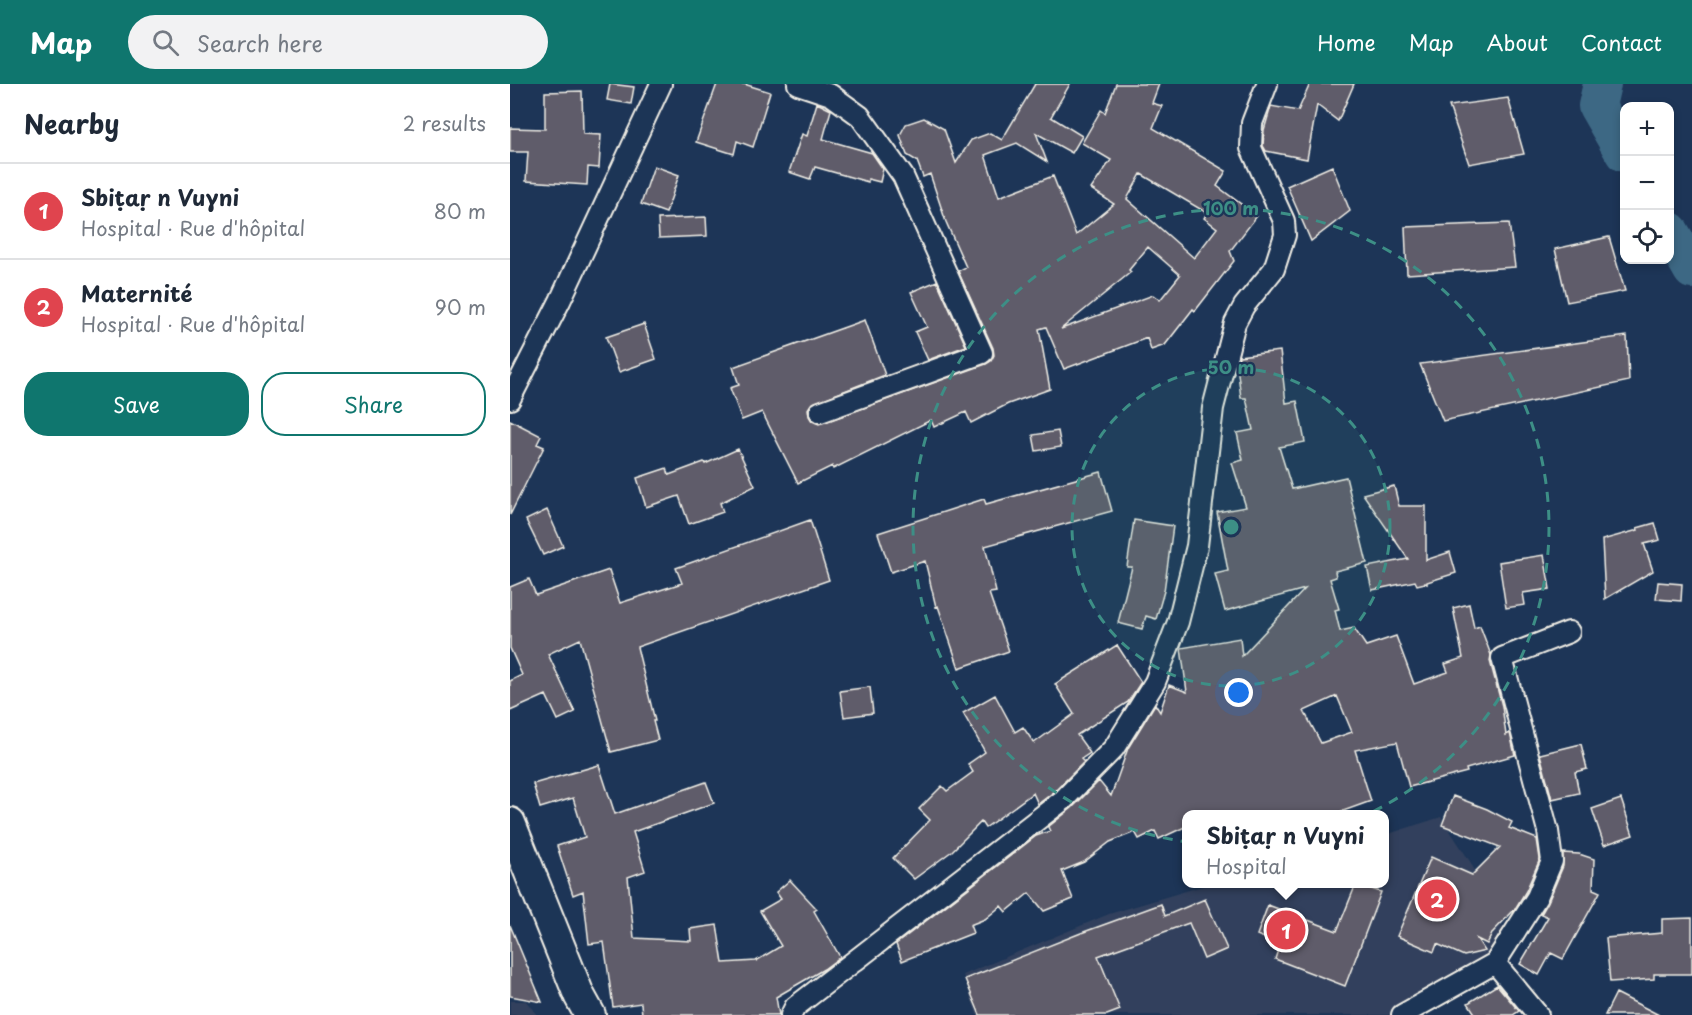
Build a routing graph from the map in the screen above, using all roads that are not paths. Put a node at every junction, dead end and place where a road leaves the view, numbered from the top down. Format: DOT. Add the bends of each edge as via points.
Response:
graph roads {
  1 [pos="662,84"];
  2 [pos="798,84"];
  3 [pos="1267,84"];
  4 [pos="510,399"];
  5 [pos="820,412"];
  6 [pos="1569,632"];
  7 [pos="510,823"];
  8 [pos="1495,963"];
  9 [pos="1404,1013"];
  10 [pos="590,1015"];
  11 [pos="791,1015"];
  12 [pos="1538,1015"];
  1 -- 4 [label="street"];
  2 -- 5 [label="street" via="831,95 860,116 903,176 982,354"];
  3 -- 11 [label="street" via="1252,123 1251,148 1284,221 1285,235 1274,269 1235,323 1213,408 1197,546 1178,622 1155,682 1114,748 1063,800 795,1007"];
  6 -- 8 [label="street" via="1502,658 1548,831 1552,861 1537,897"];
  7 -- 10 [label="main road"];
  8 -- 9 [label="street"];
  8 -- 12 [label="street"];
}
